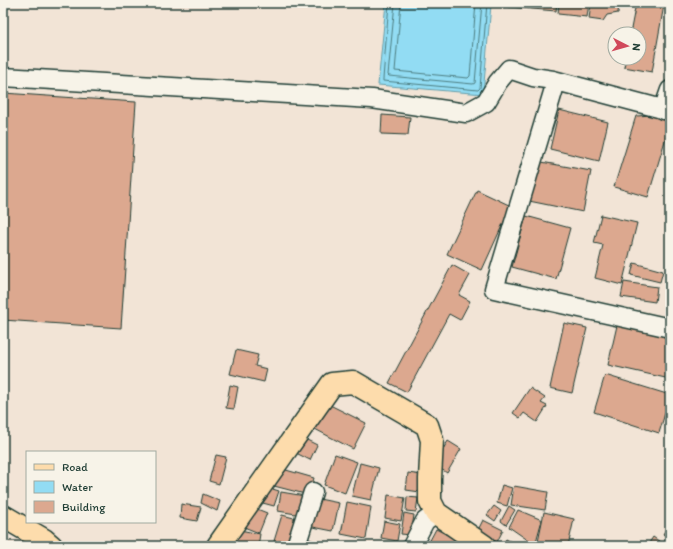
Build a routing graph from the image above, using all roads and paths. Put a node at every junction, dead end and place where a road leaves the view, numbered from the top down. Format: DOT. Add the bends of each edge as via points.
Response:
graph roads {
  1 [pos="3,77"];
  2 [pos="556,82"];
  3 [pos="670,90"];
  4 [pos="667,111"];
  5 [pos="670,328"];
  6 [pos="313,492"];
  7 [pos="436,513"];
  8 [pos="3,516"];
  9 [pos="51,546"];
  10 [pos="218,546"];
  11 [pos="296,546"];
  12 [pos="412,546"];
  13 [pos="484,546"];
  1 -- 2 [label="street" via="372,99 466,113 486,102 509,69"];
  2 -- 4 [label="street"];
  2 -- 5 [label="street" via="494,289"];
  3 -- 4 [label="street"];
  6 -- 11 [label="street"];
  7 -- 10 [label="main road" via="430,501 432,440 427,425 353,382 332,384"];
  7 -- 12 [label="street" via="425,521"];
  7 -- 13 [label="main road"];
  8 -- 9 [label="main road"];
}
